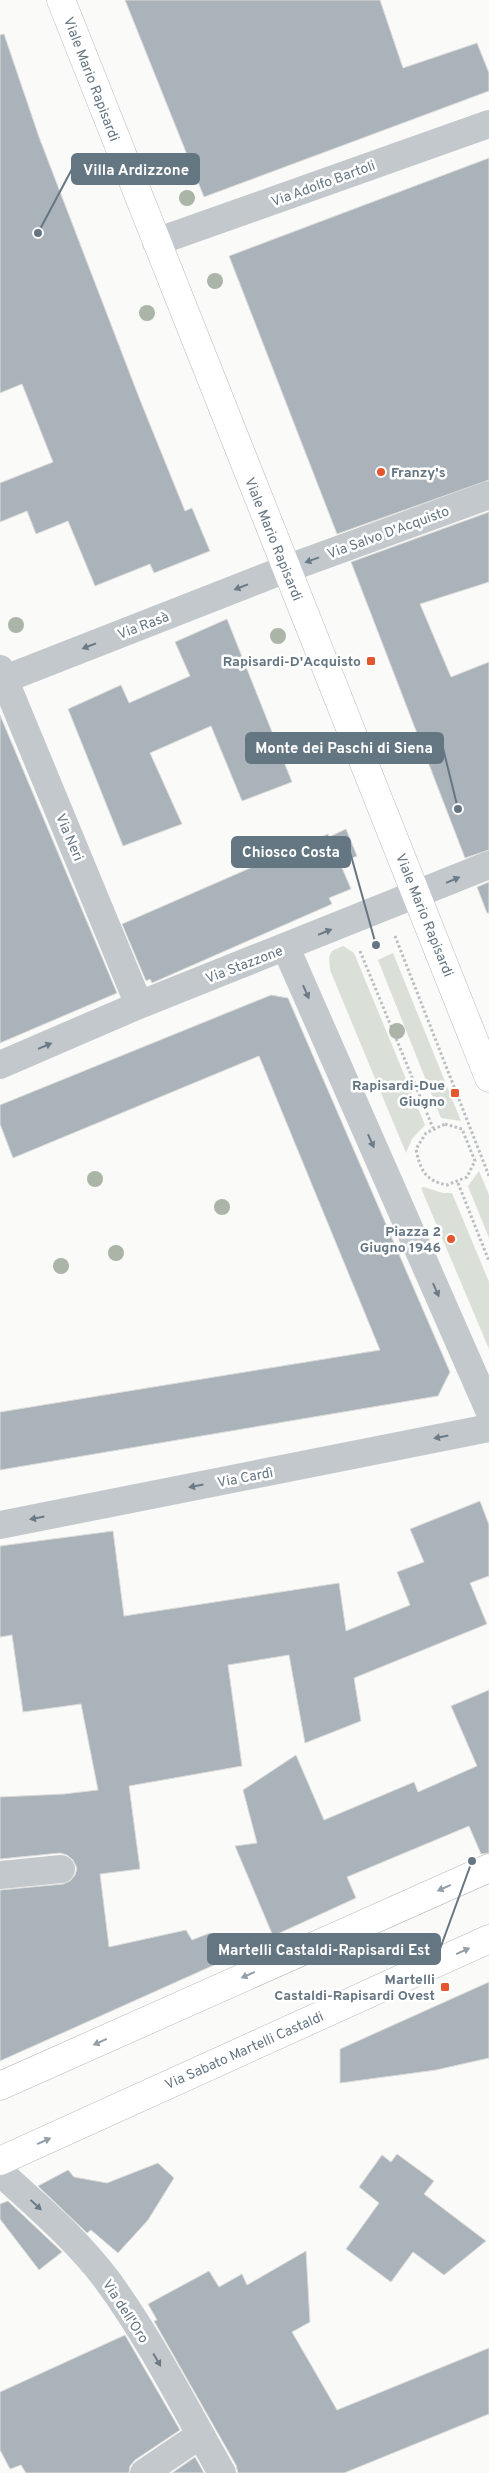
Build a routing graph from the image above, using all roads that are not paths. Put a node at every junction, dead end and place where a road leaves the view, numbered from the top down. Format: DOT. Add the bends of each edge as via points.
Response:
graph roads {
  1 [pos="61,0"];
  2 [pos="489,124"];
  3 [pos="156,242"];
  4 [pos="489,495"];
  5 [pos="286,569"];
  6 [pos="1,676"];
  7 [pos="489,865"];
  8 [pos="417,895"];
  9 [pos="286,948"];
  10 [pos="139,1005"];
  11 [pos="0,1065"];
  12 [pos="489,1078"];
  13 [pos="489,1410"];
  14 [pos="489,1428"];
  15 [pos="0,1525"];
  16 [pos="489,1868"];
  17 [pos="62,1869"];
  18 [pos="0,1875"];
  19 [pos="489,1939"];
  20 [pos="0,2086"];
  21 [pos="0,2161"];
  22 [pos="0,2172"];
  23 [pos="200,2435"];
  24 [pos="144,2473"];
  25 [pos="222,2473"];
  1 -- 3 [label="main road, Viale Mario Rapisardi"];
  2 -- 3 [label="street, Via Adolfo Bartoli"];
  3 -- 5 [label="main road, Viale Mario Rapisardi"];
  4 -- 5 [label="street, Via Salvo D'Acquisto, one-way"];
  5 -- 6 [label="street, Via Rasà, one-way"];
  5 -- 8 [label="main road, Viale Mario Rapisardi"];
  6 -- 10 [label="street, Via Neri"];
  8 -- 7 [label="street, Via Stazzone, one-way"];
  9 -- 8 [label="street, Via Stazzone, one-way"];
  8 -- 12 [label="main road, Viale Mario Rapisardi"];
  9 -- 10 [label="street, Via Stazzone"];
  9 -- 13 [label="street, one-way"];
  11 -- 10 [label="street, Via Stazzone, one-way"];
  14 -- 15 [label="street, Via Cardì, one-way"];
  16 -- 20 [label="main road, one-way"];
  17 -- 18 [label="street"];
  21 -- 19 [label="main road, Via Sabato Martelli Castaldi, one-way"];
  22 -- 23 [label="street, Via dell'Oro, one-way" via="48,2216 106,2279 133,2318"];
  23 -- 24 [label="street"];
  23 -- 25 [label="street, Via dell'Oro"];
}
